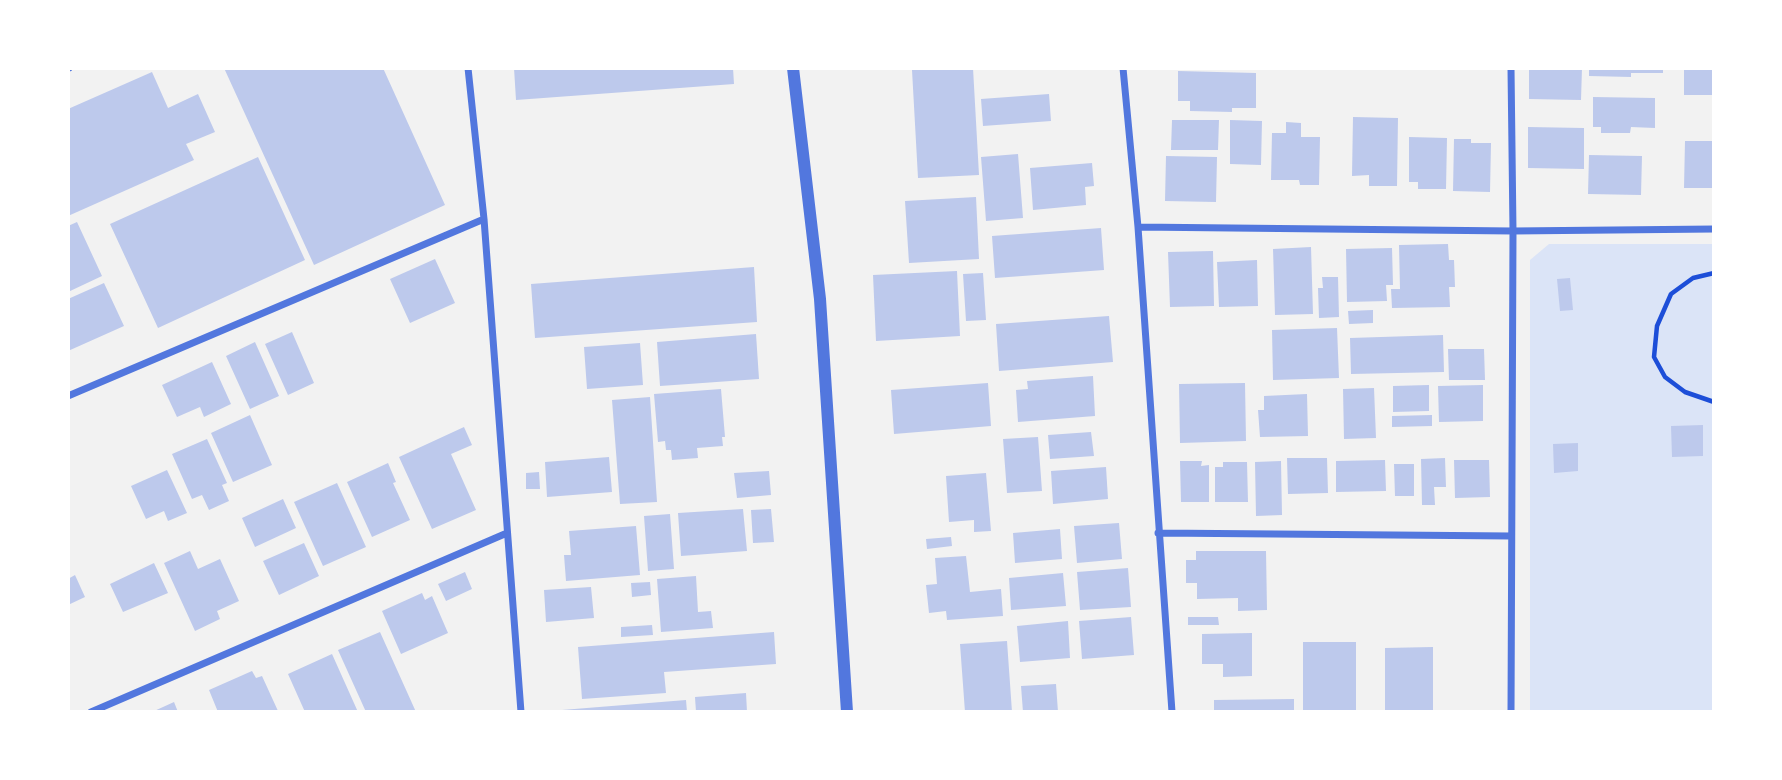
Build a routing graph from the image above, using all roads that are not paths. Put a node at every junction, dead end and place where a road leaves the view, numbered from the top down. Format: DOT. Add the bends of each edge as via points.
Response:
graph roads {
  1 [pos="468,68"];
  2 [pos="793,68"];
  3 [pos="1123,68"];
  4 [pos="1511,68"];
  5 [pos="484,219"];
  6 [pos="1138,227"];
  7 [pos="1714,229"];
  8 [pos="1513,231"];
  9 [pos="68,396"];
  10 [pos="507,533"];
  11 [pos="1158,533"];
  12 [pos="1511,536"];
  13 [pos="90,712"];
  14 [pos="520,712"];
  15 [pos="847,712"];
  16 [pos="1172,712"];
  17 [pos="1511,712"];
  1 -- 5 [label="street"];
  2 -- 15 [label="street" via="820,299"];
  3 -- 6 [label="street"];
  4 -- 8 [label="street"];
  5 -- 9 [label="street"];
  5 -- 10 [label="street"];
  6 -- 8 [label="street"];
  6 -- 11 [label="street"];
  7 -- 8 [label="street"];
  8 -- 12 [label="street"];
  10 -- 13 [label="street"];
  10 -- 14 [label="street"];
  11 -- 12 [label="street"];
  11 -- 16 [label="street"];
  12 -- 17 [label="street"];
}
